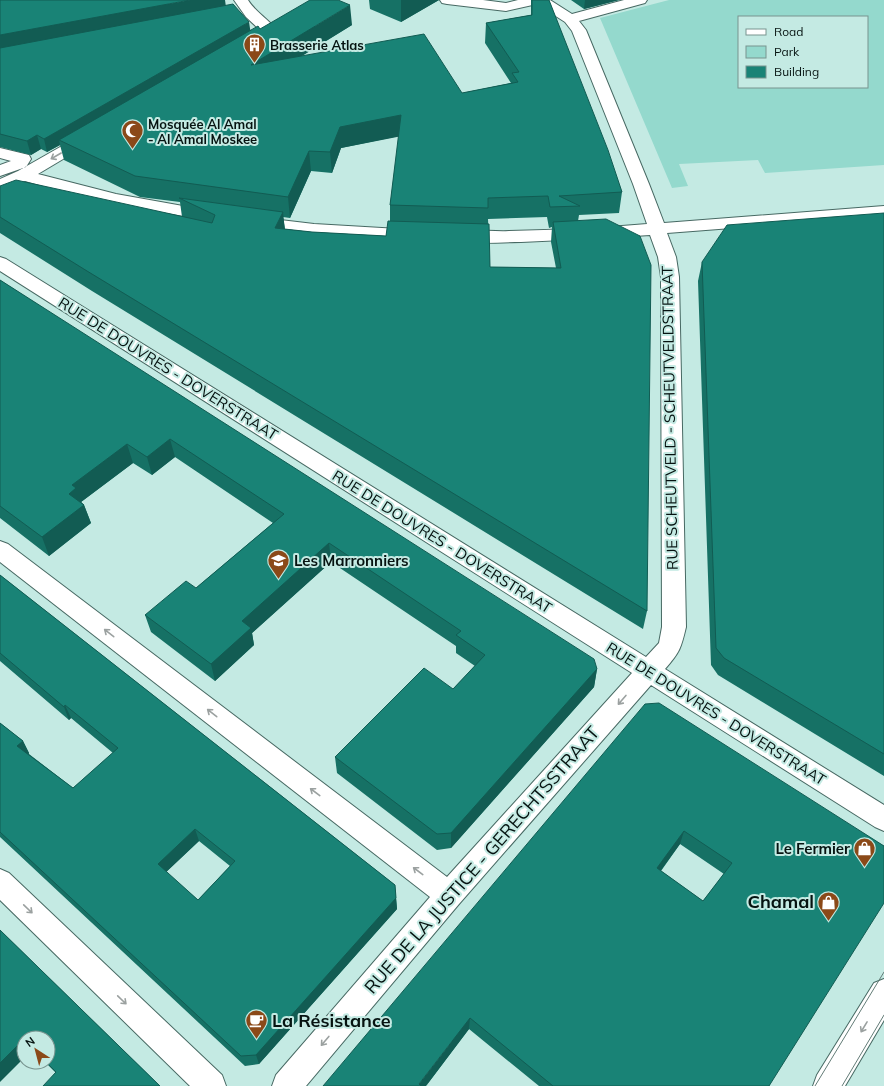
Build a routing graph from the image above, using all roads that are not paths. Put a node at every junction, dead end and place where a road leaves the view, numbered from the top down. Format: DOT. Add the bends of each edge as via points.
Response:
graph roads {
  1 [pos="447,0"];
  2 [pos="539,0"];
  3 [pos="640,0"];
  4 [pos="244,4"];
  5 [pos="230,12"];
  6 [pos="570,19"];
  7 [pos="238,51"];
  8 [pos="103,129"];
  9 [pos="0,153"];
  10 [pos="3,168"];
  11 [pos="24,175"];
  12 [pos="0,185"];
  13 [pos="884,211"];
  14 [pos="657,229"];
  15 [pos="0,263"];
  16 [pos="0,550"];
  17 [pos="647,671"];
  18 [pos="884,819"];
  19 [pos="0,882"];
  20 [pos="449,895"];
  21 [pos="884,993"];
  22 [pos="211,1086"];
  23 [pos="287,1086"];
  24 [pos="828,1086"];
  1 -- 2 [label="street" via="506,7"];
  2 -- 6 [label="street, RUE SCHEUTVELD - SCHEUTVELDSTRAAT"];
  3 -- 6 [label="street"];
  4 -- 5 [label="street"];
  4 -- 7 [label="street" via="256,20 271,32"];
  6 -- 14 [label="street, RUE SCHEUTVELD - SCHEUTVELDSTRAAT" via="579,30"];
  8 -- 11 [label="street, one-way"];
  9 -- 10 [label="street" via="23,159 20,163"];
  11 -- 12 [label="street"];
  11 -- 14 [label="street" via="49,184 153,206 314,229 505,237"];
  13 -- 14 [label="street"];
  14 -- 17 [label="street, RUE SCHEUTVELD - SCHEUTVELDSTRAAT" via="667,257 670,277 674,627 670,647"];
  15 -- 17 [label="street, RUE DE DOUVRES - DOVERSTRAAT"];
  20 -- 16 [label="street, one-way"];
  17 -- 18 [label="street, RUE DE DOUVRES - DOVERSTRAAT"];
  17 -- 20 [label="street, RUE DE LA JUSTICE - GERECHTSSTRAAT, one-way"];
  19 -- 22 [label="street, one-way"];
  20 -- 23 [label="street, RUE DE LA JUSTICE - GERECHTSSTRAAT, one-way"];
  21 -- 24 [label="street, one-way"];
}
